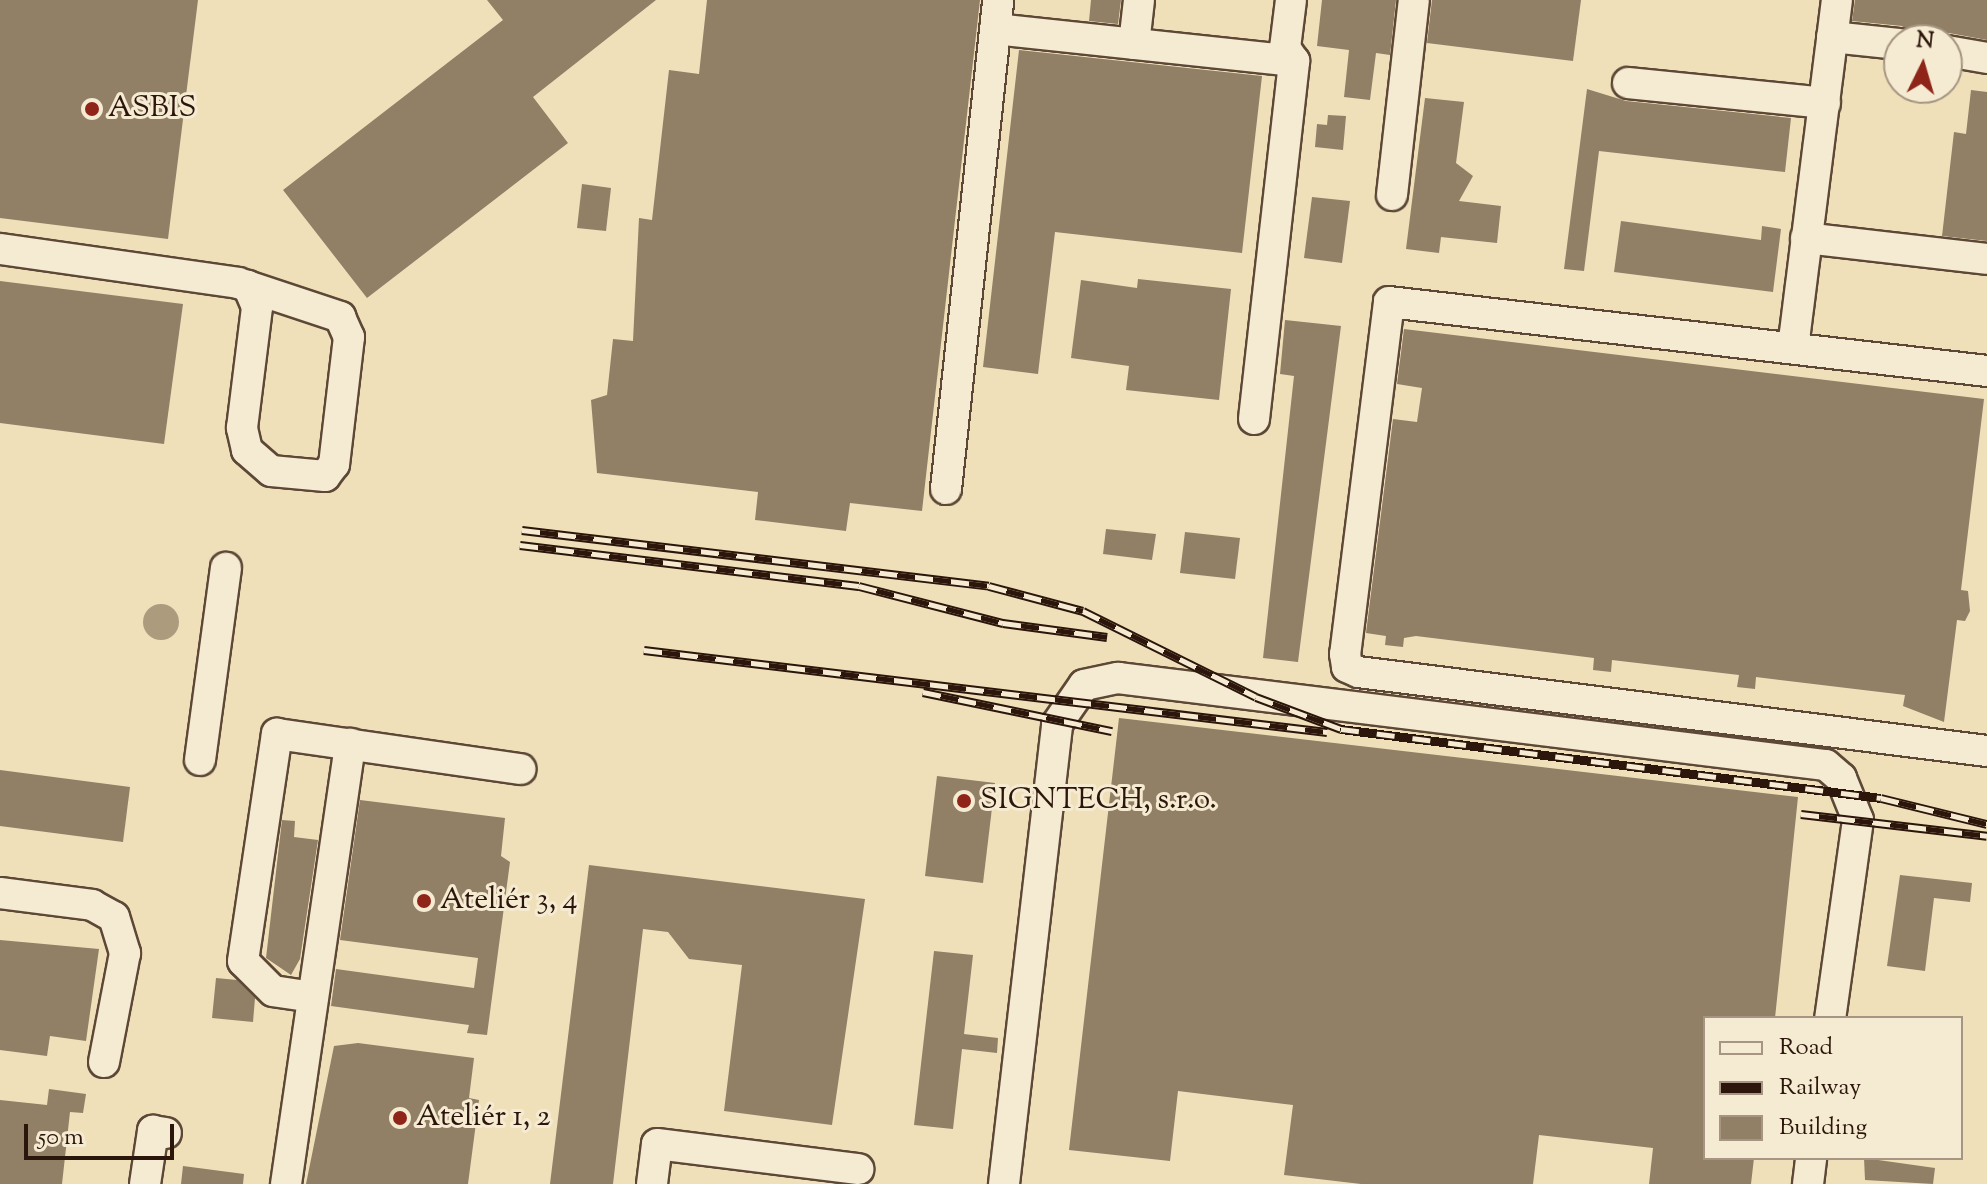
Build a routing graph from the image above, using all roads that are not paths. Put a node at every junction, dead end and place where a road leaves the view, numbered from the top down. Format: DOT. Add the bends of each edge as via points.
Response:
graph roads {
  1 [pos="1139,0"];
  2 [pos="1291,0"];
  3 [pos="1414,0"];
  4 [pos="1837,0"];
  5 [pos="996,14"];
  6 [pos="1832,37"];
  7 [pos="1883,42"];
  8 [pos="1134,44"];
  9 [pos="1963,54"];
  10 [pos="1987,58"];
  11 [pos="1294,61"];
  12 [pos="1628,83"];
  13 [pos="1825,103"];
  14 [pos="1392,195"];
  15 [pos="1806,238"];
  16 [pos="0,249"];
  17 [pos="1987,259"];
  18 [pos="248,286"];
  19 [pos="1793,348"];
  20 [pos="1987,371"];
  21 [pos="1254,419"];
  22 [pos="946,489"];
  23 [pos="226,568"];
  24 [pos="350,744"];
  25 [pos="1987,751"];
  26 [pos="200,760"];
  27 [pos="521,769"];
  28 [pos="0,893"];
  29 [pos="313,997"];
  30 [pos="1830,1016"];
  31 [pos="104,1062"];
  32 [pos="166,1133"];
  33 [pos="1811,1160"];
  34 [pos="858,1169"];
  35 [pos="145,1184"];
  36 [pos="286,1184"];
  37 [pos="652,1184"];
  38 [pos="1004,1184"];
  39 [pos="1808,1184"];
  40 [pos="1817,1184"];
  1 -- 8 [label="street"];
  2 -- 11 [label="street" via="1285,48"];
  3 -- 14 [label="street"];
  4 -- 6 [label="street"];
  5 -- 8 [label="street"];
  5 -- 22 [label="street"];
  6 -- 7 [label="street"];
  6 -- 13 [label="street"];
  8 -- 11 [label="street"];
  9 -- 10 [label="street"];
  11 -- 21 [label="street"];
  12 -- 13 [label="street"];
  13 -- 15 [label="street"];
  15 -- 17 [label="street"];
  15 -- 19 [label="street"];
  16 -- 18 [label="street"];
  18 -- 18 [label="street" via="332,313 348,330 334,464 317,477 271,471 247,450 242,428 257,307"];
  19 -- 20 [label="street"];
  19 -- 25 [label="street" via="1389,302 1347,667"];
  23 -- 26 [label="street"];
  24 -- 27 [label="street"];
  24 -- 29 [label="street"];
  24 -- 29 [label="street" via="277,734 243,961 273,991"];
  28 -- 31 [label="street" via="92,905 114,917 125,953"];
  29 -- 36 [label="street"];
  30 -- 38 [label="street" via="1858,820 1841,778 1826,765 1118,678 1084,685 1057,724"];
  32 -- 35 [label="street" via="153,1131"];
  33 -- 39 [label="street"];
  34 -- 37 [label="street" via="657,1144"];
  39 -- 40 [label="street"];
}
